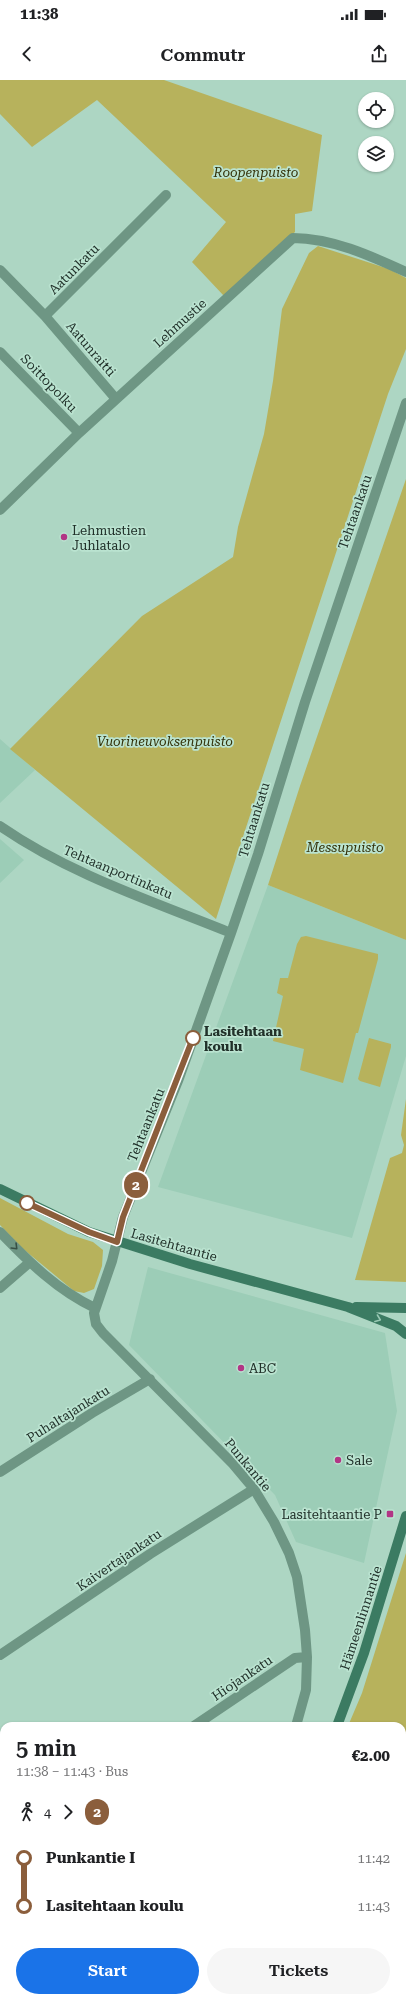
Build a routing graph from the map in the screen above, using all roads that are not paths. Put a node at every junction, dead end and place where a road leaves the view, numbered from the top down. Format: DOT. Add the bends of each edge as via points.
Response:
graph roads {
  1 [pos="166,196"];
  2 [pos="0,270"];
  3 [pos="406,272"];
  4 [pos="45,316"];
  5 [pos="1,355"];
  6 [pos="116,399"];
  7 [pos="406,403"];
  8 [pos="79,433"];
  9 [pos="0,510"];
  10 [pos="0,826"];
  11 [pos="231,932"];
  12 [pos="0,1189"];
  13 [pos="0,1232"];
  14 [pos="117,1242"];
  15 [pos="30,1262"];
  16 [pos="0,1288"];
  17 [pos="348,1307"];
  18 [pos="95,1308"];
  19 [pos="406,1308"];
  20 [pos="406,1334"];
  21 [pos="150,1379"];
  22 [pos="0,1472"];
  23 [pos="254,1489"];
  24 [pos="406,1516"];
  25 [pos="0,1655"];
  26 [pos="307,1657"];
  27 [pos="200,1722"];
  28 [pos="297,1722"];
  29 [pos="338,1722"];
  1 -- 4 [label="street, Aatunkatu"];
  2 -- 4 [label="street"];
  3 -- 6 [label="street, Lehmustie" via="338,245 313,238 293,238"];
  4 -- 6 [label="street, Aatunraitti"];
  5 -- 8 [label="street, Soittopolku"];
  6 -- 8 [label="street, Lehmustie"];
  7 -- 11 [label="street, Tehtaankatu"];
  8 -- 9 [label="street, Lehmustie"];
  10 -- 11 [label="street, Tehtaanportinkatu" via="36,850 88,875"];
  11 -- 14 [label="street, Tehtaankatu" via="178,1081 123,1217"];
  12 -- 14 [label="street, Lasitehtaantie" via="82,1229"];
  13 -- 15 [label="street, one-way"];
  14 -- 17 [label="street, Lasitehtaantie"];
  14 -- 18 [label="street"];
  15 -- 16 [label="street"];
  15 -- 18 [label="street" via="65,1292"];
  17 -- 19 [label="street, Lasitehtaantie"];
  17 -- 20 [label="street, Lasitehtaantie, one-way" via="396,1326"];
  18 -- 21 [label="street, Punkantie" via="94,1318 103,1334"];
  21 -- 22 [label="street, Puhaltajankatu"];
  21 -- 23 [label="street, Punkantie" via="234,1464"];
  23 -- 25 [label="street, Kaivertajankatu" via="150,1554"];
  23 -- 26 [label="street, Punkantie" via="274,1522 297,1577"];
  24 -- 29 [label="street, Hämeenlinnantie" via="364,1653"];
  26 -- 27 [label="street, Hiojankatu" via="295,1658"];
  26 -- 28 [label="street, Punkantie" via="306,1690"];
}
